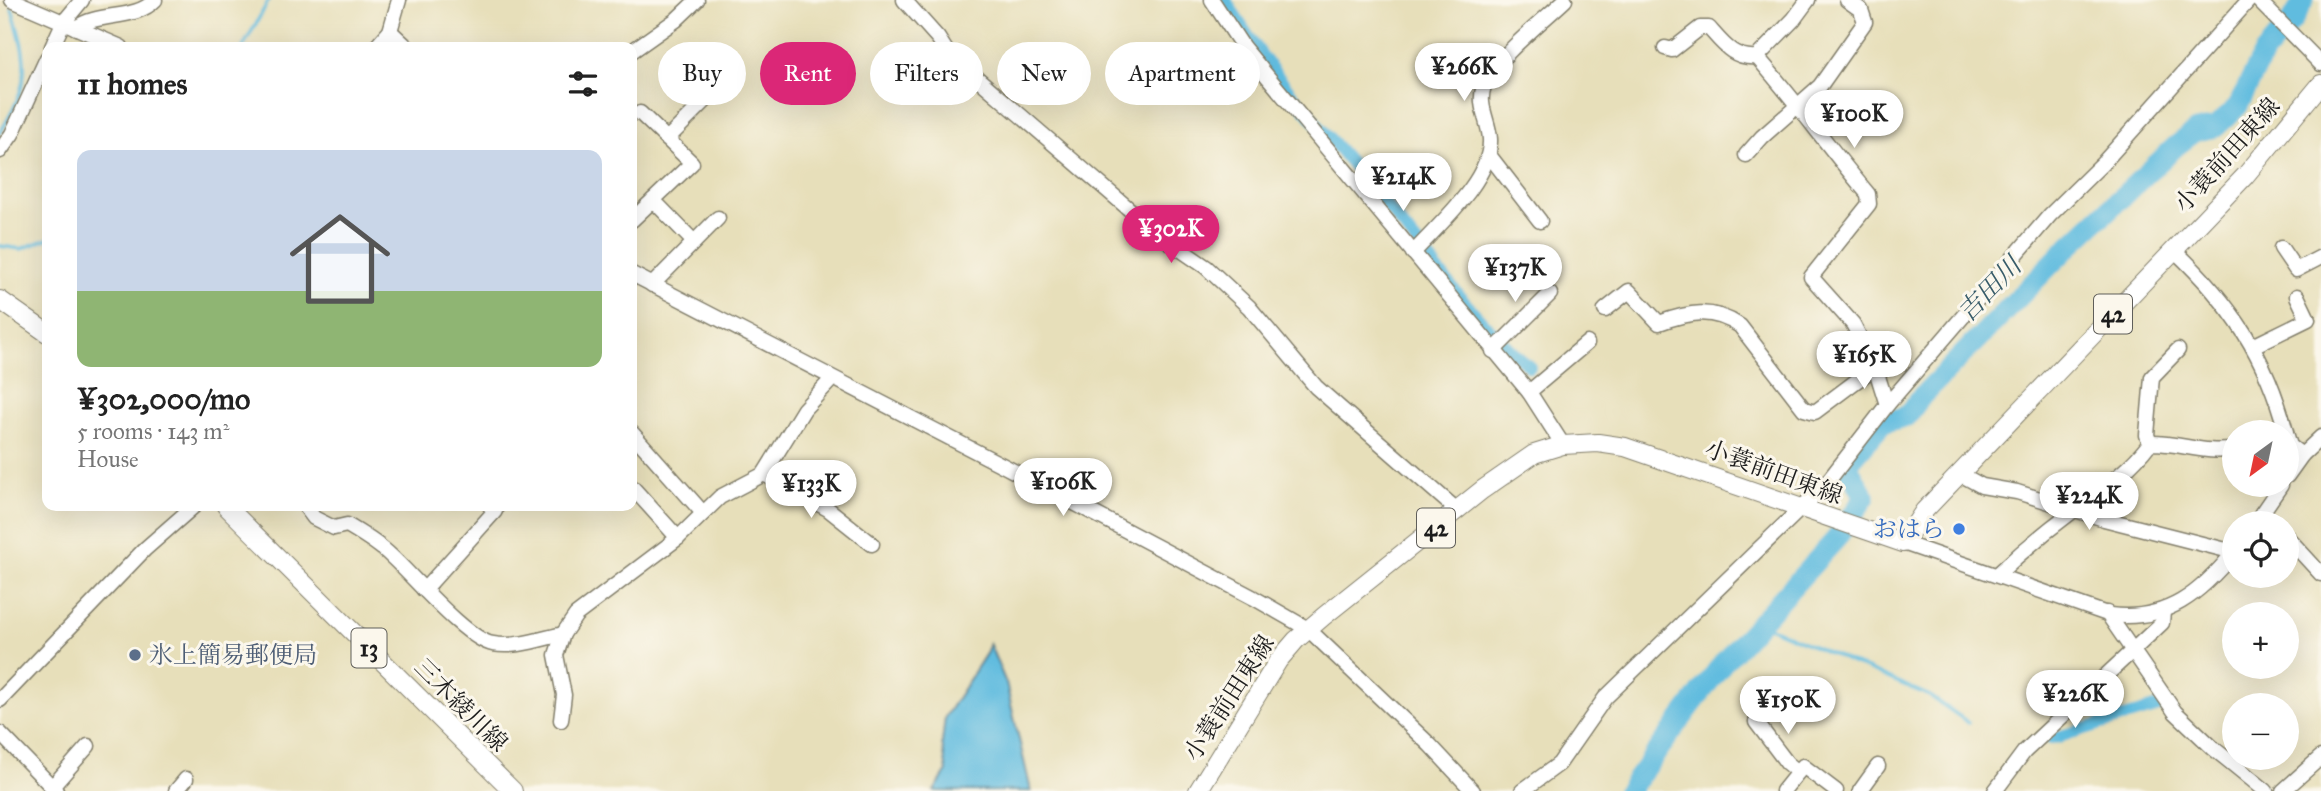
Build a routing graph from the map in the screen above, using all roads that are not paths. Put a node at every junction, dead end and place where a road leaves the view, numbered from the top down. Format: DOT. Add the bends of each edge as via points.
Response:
graph roads {
  1 [pos="12,0"];
  2 [pos="82,0"];
  3 [pos="155,0"];
  4 [pos="398,0"];
  5 [pos="697,0"];
  6 [pos="904,0"];
  7 [pos="1212,0"];
  8 [pos="1565,0"];
  9 [pos="1808,0"];
  10 [pos="1847,0"];
  11 [pos="2261,3"];
  12 [pos="70,25"];
  13 [pos="390,30"];
  14 [pos="56,42"];
  15 [pos="109,42"];
  16 [pos="380,42"];
  17 [pos="402,42"];
  18 [pos="637,47"];
  19 [pos="1664,48"];
  20 [pos="1757,57"];
  21 [pos="2321,64"];
  22 [pos="42,69"];
  23 [pos="2321,84"];
  24 [pos="702,105"];
  25 [pos="1799,106"];
  26 [pos="640,113"];
  27 [pos="667,139"];
  28 [pos="0,151"];
  29 [pos="1489,155"];
  30 [pos="1746,156"];
  31 [pos="653,200"];
  32 [pos="637,213"];
  33 [pos="718,218"];
  34 [pos="1541,221"];
  35 [pos="694,242"];
  36 [pos="1417,248"];
  37 [pos="2281,248"];
  38 [pos="2174,250"];
  39 [pos="2321,257"];
  40 [pos="637,277"];
  41 [pos="652,285"];
  42 [pos="1550,294"];
  43 [pos="2297,296"];
  44 [pos="0,300"];
  45 [pos="1605,310"];
  46 [pos="42,329"];
  47 [pos="1587,343"];
  48 [pos="1499,345"];
  49 [pos="2253,346"];
  50 [pos="2178,350"];
  51 [pos="1875,367"];
  52 [pos="832,379"];
  53 [pos="1529,392"];
  54 [pos="1887,405"];
  55 [pos="2281,420"];
  56 [pos="2321,437"];
  57 [pos="637,439"];
  58 [pos="2300,441"];
  59 [pos="2150,443"];
  60 [pos="1563,445"];
  61 [pos="2222,451"];
  62 [pos="764,474"];
  63 [pos="1960,474"];
  64 [pos="637,493"];
  65 [pos="2075,510"];
  66 [pos="188,511"];
  67 [pos="231,511"];
  68 [pos="309,511"];
  69 [pos="495,511"];
  70 [pos="1458,511"];
  71 [pos="1807,511"];
  72 [pos="703,513"];
  73 [pos="678,538"];
  74 [pos="1903,542"];
  75 [pos="872,544"];
  76 [pos="2222,548"];
  77 [pos="2299,550"];
  78 [pos="2222,566"];
  79 [pos="2321,573"];
  80 [pos="1997,575"];
  81 [pos="424,590"];
  82 [pos="2163,612"];
  83 [pos="2108,613"];
  84 [pos="1308,629"];
  85 [pos="563,634"];
  86 [pos="2135,651"];
  87 [pos="0,700"];
  88 [pos="561,720"];
  89 [pos="1756,722"];
  90 [pos="0,733"];
  91 [pos="88,746"];
  92 [pos="2321,757"];
  93 [pos="1878,766"];
  94 [pos="1798,772"];
  95 [pos="186,779"];
  96 [pos="54,789"];
  97 [pos="510,790"];
  98 [pos="176,791"];
  99 [pos="1198,791"];
  100 [pos="1473,791"];
  101 [pos="1522,791"];
  102 [pos="1783,791"];
  103 [pos="1836,791"];
  104 [pos="1860,791"];
  105 [pos="1995,791"];
  106 [pos="2266,791"];
  107 [pos="2283,791"];
  1 -- 12 [label="street"];
  2 -- 12 [label="street"];
  3 -- 12 [label="street" via="140,10"];
  4 -- 13 [label="street"];
  5 -- 18 [label="street"];
  6 -- 70 [label="street" via="955,59 1158,234 1206,267 1249,307 1316,387"];
  7 -- 36 [label="street" via="1243,47"];
  8 -- 29 [label="street" via="1500,63 1484,85 1481,103 1490,138"];
  9 -- 20 [label="street"];
  10 -- 25 [label="street" via="1861,10 1866,22 1820,86"];
  11 -- 21 [label="street"];
  11 -- 54 [label="street" via="2050,215"];
  12 -- 14 [label="street"];
  12 -- 15 [label="street"];
  13 -- 16 [label="street"];
  13 -- 17 [label="street"];
  19 -- 20 [label="street" via="1672,50 1700,28 1709,28 1728,50 1743,58"];
  20 -- 25 [label="street"];
  22 -- 28 [label="street"];
  23 -- 38 [label="main road, 小蓑前田東線 / 42" via="2245,176"];
  24 -- 27 [label="street"];
  25 -- 30 [label="street"];
  25 -- 51 [label="street" via="1868,194 1868,204 1811,277 1853,324"];
  26 -- 27 [label="street"];
  27 -- 31 [label="street" via="692,163"];
  29 -- 34 [label="street"];
  29 -- 36 [label="street" via="1480,176"];
  31 -- 32 [label="street"];
  31 -- 35 [label="street"];
  33 -- 35 [label="street"];
  35 -- 41 [label="street"];
  36 -- 48 [label="street"];
  37 -- 39 [label="street" via="2296,270"];
  38 -- 49 [label="street" via="2225,302"];
  38 -- 63 [label="main road, 小蓑前田東線 / 42"];
  40 -- 41 [label="street"];
  41 -- 52 [label="street"];
  42 -- 48 [label="street"];
  43 -- 49 [label="street" via="2308,319"];
  44 -- 46 [label="main road"];
  45 -- 51 [label="street" via="1629,291 1659,323 1690,312 1728,318 1740,326 1804,409 1815,412"];
  47 -- 53 [label="street"];
  48 -- 53 [label="street"];
  49 -- 55 [label="street"];
  50 -- 59 [label="street" via="2152,377"];
  51 -- 54 [label="street"];
  52 -- 62 [label="street" via="804,409"];
  52 -- 84 [label="street"];
  53 -- 60 [label="street"];
  54 -- 71 [label="street"];
  56 -- 58 [label="street"];
  57 -- 72 [label="street"];
  59 -- 61 [label="street"];
  59 -- 65 [label="street" via="2104,491"];
  60 -- 70 [label="main road, 小蓑前田東線 / 42" via="1534,454"];
  60 -- 71 [label="main road, 小蓑前田東線 / 42" via="1625,447"];
  62 -- 72 [label="street" via="737,486"];
  62 -- 75 [label="street" via="828,509"];
  63 -- 65 [label="street" via="1982,486"];
  63 -- 74 [label="main road, 小蓑前田東線 / 42" via="1924,511"];
  64 -- 73 [label="street"];
  65 -- 76 [label="street"];
  65 -- 80 [label="street"];
  66 -- 87 [label="street" via="145,549"];
  67 -- 97 [label="main road, 三木綾川線 / 13"];
  68 -- 81 [label="street" via="334,528 347,525 366,536"];
  69 -- 81 [label="street"];
  70 -- 84 [label="main road, 小蓑前田東線 / 42"];
  71 -- 74 [label="main road, 小蓑前田東線 / 42"];
  71 -- 101 [label="street" via="1605,698 1559,764"];
  72 -- 73 [label="street"];
  73 -- 85 [label="street" via="576,615"];
  74 -- 80 [label="street"];
  77 -- 79 [label="street"];
  78 -- 82 [label="street" via="2212,579"];
  80 -- 83 [label="street"];
  81 -- 85 [label="street" via="471,634 490,644 510,645"];
  82 -- 83 [label="street" via="2144,617"];
  82 -- 86 [label="street" via="2162,623"];
  83 -- 86 [label="street"];
  84 -- 99 [label="main road, 小蓑前田東線 / 42" via="1255,694"];
  84 -- 100 [label="street"];
  85 -- 88 [label="street" via="556,654 564,695"];
  86 -- 105 [label="street" via="2024,752"];
  86 -- 106 [label="street" via="2175,712"];
  89 -- 94 [label="street"];
  90 -- 96 [label="street"];
  91 -- 96 [label="street"];
  92 -- 107 [label="street"];
  93 -- 104 [label="street"];
  94 -- 102 [label="street"];
  94 -- 103 [label="street" via="1802,766"];
  95 -- 98 [label="street"];
}
